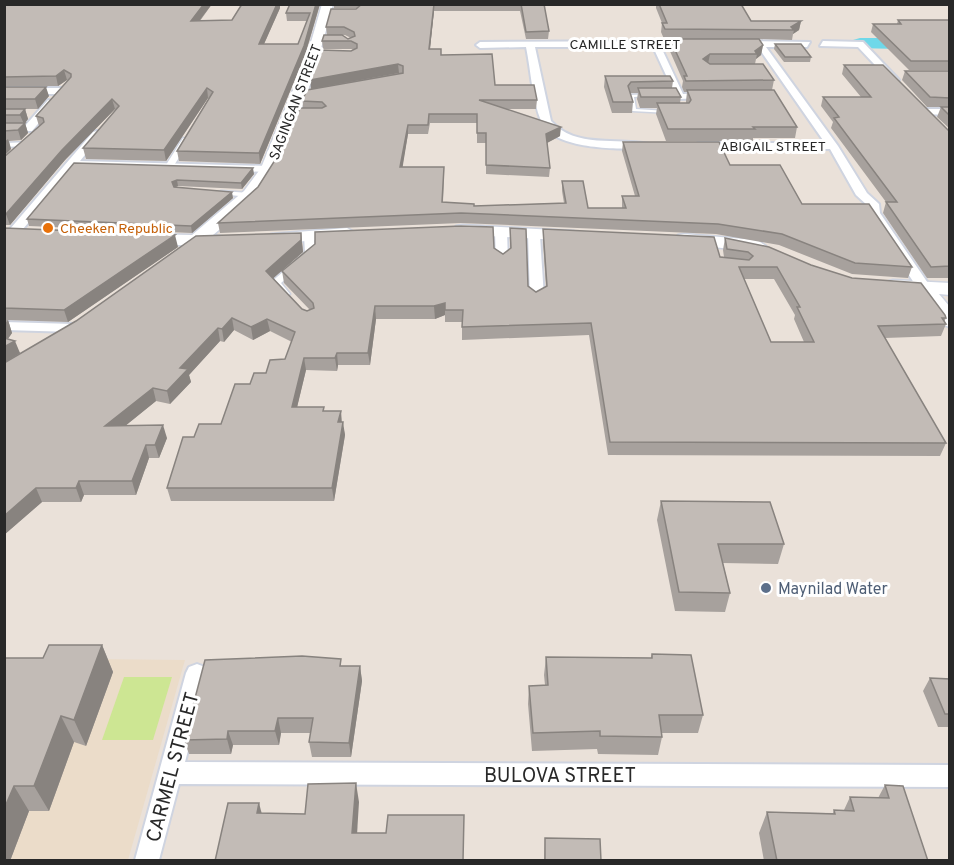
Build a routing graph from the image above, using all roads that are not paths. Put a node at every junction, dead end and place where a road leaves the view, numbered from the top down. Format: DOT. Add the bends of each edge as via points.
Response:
graph roads {
  1 [pos="329,10"];
  2 [pos="656,44"];
  3 [pos="702,44"];
  4 [pos="737,44"];
  5 [pos="760,44"];
  6 [pos="807,44"];
  7 [pos="823,44"];
  8 [pos="480,45"];
  9 [pos="530,45"];
  10 [pos="766,69"];
  11 [pos="778,69"];
  12 [pos="901,88"];
  13 [pos="4,91"];
  14 [pos="657,95"];
  15 [pos="668,95"];
  16 [pos="715,96"];
  17 [pos="786,96"];
  18 [pos="798,96"];
  19 [pos="680,97"];
  20 [pos="913,101"];
  21 [pos="671,112"];
  22 [pos="924,112"];
  23 [pos="950,112"];
  24 [pos="23,114"];
  25 [pos="41,114"];
  26 [pos="108,122"];
  27 [pos="937,126"];
  28 [pos="16,129"];
  29 [pos="28,129"];
  30 [pos="193,129"];
  31 [pos="27,144"];
  32 [pos="4,145"];
  33 [pos="661,146"];
  34 [pos="684,146"];
  35 [pos="833,146"];
  36 [pos="12,159"];
  37 [pos="71,164"];
  38 [pos="170,165"];
  39 [pos="269,169"];
  40 [pos="211,192"];
  41 [pos="250,195"];
  42 [pos="439,230"];
  43 [pos="9,232"];
  44 [pos="367,232"];
  45 [pos="501,232"];
  46 [pos="35,233"];
  47 [pos="534,235"];
  48 [pos="309,236"];
  49 [pos="589,237"];
  50 [pos="128,238"];
  51 [pos="668,239"];
  52 [pos="196,241"];
  53 [pos="772,251"];
  54 [pos="177,256"];
  55 [pos="501,260"];
  56 [pos="871,285"];
  57 [pos="925,289"];
  58 [pos="950,290"];
  59 [pos="537,298"];
  60 [pos="295,303"];
  61 [pos="950,321"];
  62 [pos="4,326"];
  63 [pos="54,340"];
  64 [pos="197,673"];
  65 [pos="170,773"];
  66 [pos="950,776"];
  67 [pos="147,861"];
  1 -- 39 [label="main road, SAGINGAN STREET" via="295,113"];
  2 -- 3 [label="street, CAMILLE STREET"];
  2 -- 9 [label="street, CAMILLE STREET"];
  2 -- 19 [label="street"];
  4 -- 5 [label="street"];
  5 -- 6 [label="street"];
  5 -- 11 [label="street"];
  7 -- 12 [label="street" via="860,44 894,75"];
  8 -- 9 [label="street, CAMILLE STREET"];
  9 -- 33 [label="street" via="546,122 551,129 596,145"];
  10 -- 11 [label="street"];
  11 -- 18 [label="street"];
  13 -- 25 [label="street" via="64,88"];
  14 -- 21 [label="lane" via="633,95 634,110"];
  15 -- 19 [label="lane"];
  16 -- 19 [label="street"];
  17 -- 18 [label="street"];
  18 -- 35 [label="street"];
  20 -- 22 [label="street"];
  22 -- 23 [label="street"];
  22 -- 27 [label="street"];
  24 -- 25 [label="street"];
  25 -- 29 [label="street"];
  26 -- 37 [label="street"];
  28 -- 29 [label="street"];
  29 -- 31 [label="street" via="41,130"];
  30 -- 38 [label="street"];
  31 -- 32 [label="street"];
  31 -- 36 [label="street"];
  34 -- 35 [label="street, ABIGAIL STREET"];
  35 -- 57 [label="street" via="862,195 862,204 874,213"];
  37 -- 38 [label="street"];
  37 -- 43 [label="street"];
  38 -- 39 [label="street"];
  39 -- 41 [label="main road, SAGINGAN STREET"];
  40 -- 41 [label="lane"];
  41 -- 52 [label="main road, SAGINGAN STREET"];
  42 -- 45 [label="main road"];
  43 -- 46 [label="main road"];
  44 -- 48 [label="main road"];
  45 -- 47 [label="main road"];
  45 -- 55 [label="street"];
  47 -- 49 [label="main road"];
  47 -- 59 [label="street"];
  48 -- 52 [label="main road"];
  48 -- 60 [label="street" via="310,254 274,283"];
  50 -- 52 [label="main road"];
  51 -- 53 [label="main road"];
  52 -- 54 [label="street"];
  56 -- 57 [label="main road"];
  57 -- 58 [label="main road"];
  57 -- 61 [label="main road"];
  62 -- 63 [label="street" via="78,325"];
  64 -- 65 [label="street, CARMEL STREET"];
  65 -- 66 [label="street, BULOVA STREET"];
  65 -- 67 [label="street, CARMEL STREET"];
}
